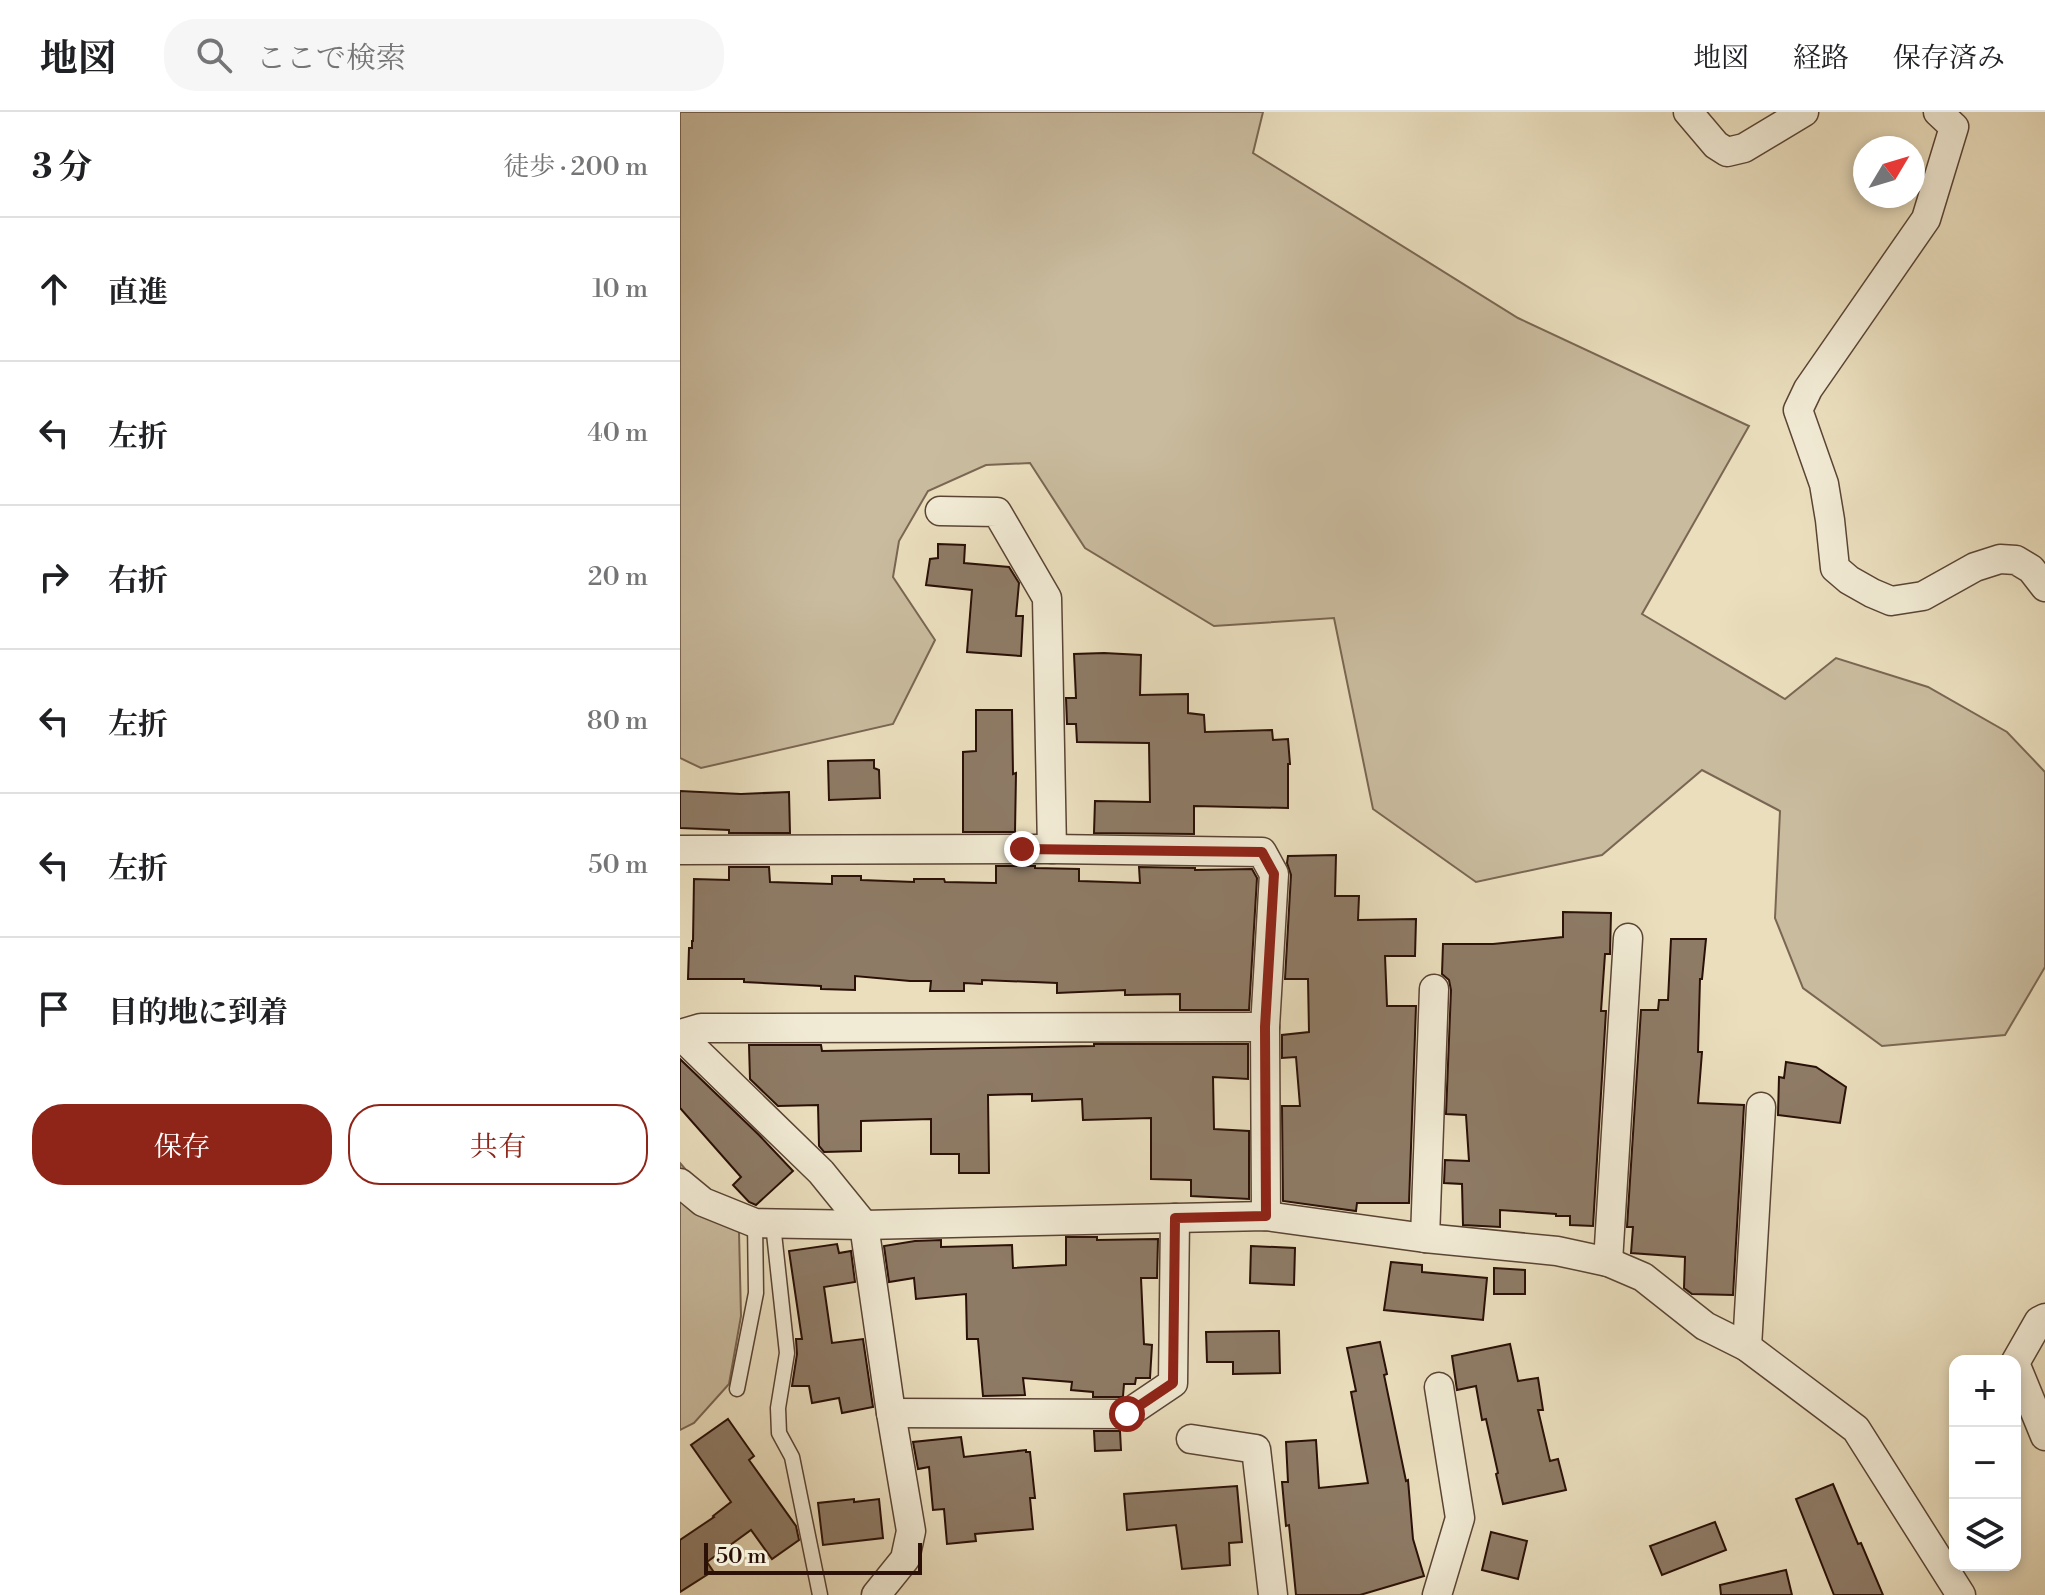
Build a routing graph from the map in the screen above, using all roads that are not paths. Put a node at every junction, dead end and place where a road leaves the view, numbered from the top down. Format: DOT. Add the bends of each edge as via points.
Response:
graph roads {
  1 [pos="1688,112"];
  2 [pos="1804,112"];
  3 [pos="1938,112"];
  4 [pos="940,511"];
  5 [pos="2045,587"];
  6 [pos="1052,849"];
  7 [pos="680,850"];
  8 [pos="1628,938"];
  9 [pos="1434,989"];
  10 [pos="1265,1027"];
  11 [pos="680,1034"];
  12 [pos="1761,1107"];
  13 [pos="680,1183"];
  14 [pos="1266,1216"];
  15 [pos="1175,1218"];
  16 [pos="764,1223"];
  17 [pos="864,1225"];
  18 [pos="1425,1238"];
  19 [pos="1608,1262"];
  20 [pos="2045,1318"];
  21 [pos="1747,1347"];
  22 [pos="1439,1387"];
  23 [pos="737,1389"];
  24 [pos="891,1413"];
  25 [pos="2045,1436"];
  26 [pos="1191,1439"];
  27 [pos="820,1595"];
  28 [pos="876,1595"];
  29 [pos="1273,1595"];
  30 [pos="1437,1595"];
  31 [pos="1961,1595"];
  1 -- 2 [label="street" via="1727,152 1744,148"];
  3 -- 5 [label="street" via="1954,127 1926,219 1798,410 1824,484 1835,568 1849,580 1891,601 1923,596 2000,559 2031,569"];
  4 -- 6 [label="street" via="997,512 1047,598"];
  6 -- 7 [label="street"];
  6 -- 10 [label="street" via="1262,852 1274,874"];
  8 -- 19 [label="street"];
  9 -- 18 [label="street"];
  10 -- 11 [label="street" via="701,1028"];
  10 -- 14 [label="street"];
  11 -- 17 [label="street" via="821,1172"];
  12 -- 21 [label="street"];
  13 -- 16 [label="street" via="703,1202"];
  14 -- 15 [label="street"];
  14 -- 18 [label="street"];
  15 -- 17 [label="street"];
  15 -- 24 [label="street" via="1173,1383 1127,1414"];
  16 -- 17 [label="street"];
  16 -- 23 [label="lane"];
  16 -- 27 [label="lane" via="787,1353 779,1433 792,1457"];
  17 -- 24 [label="street"];
  18 -- 19 [label="street" via="1557,1251"];
  19 -- 21 [label="street" via="1643,1277 1705,1326"];
  20 -- 25 [label="street" via="2015,1363"];
  21 -- 31 [label="street" via="1856,1429"];
  22 -- 30 [label="street" via="1460,1518"];
  24 -- 28 [label="street" via="911,1531 905,1559"];
  26 -- 29 [label="street" via="1256,1449"];
}
